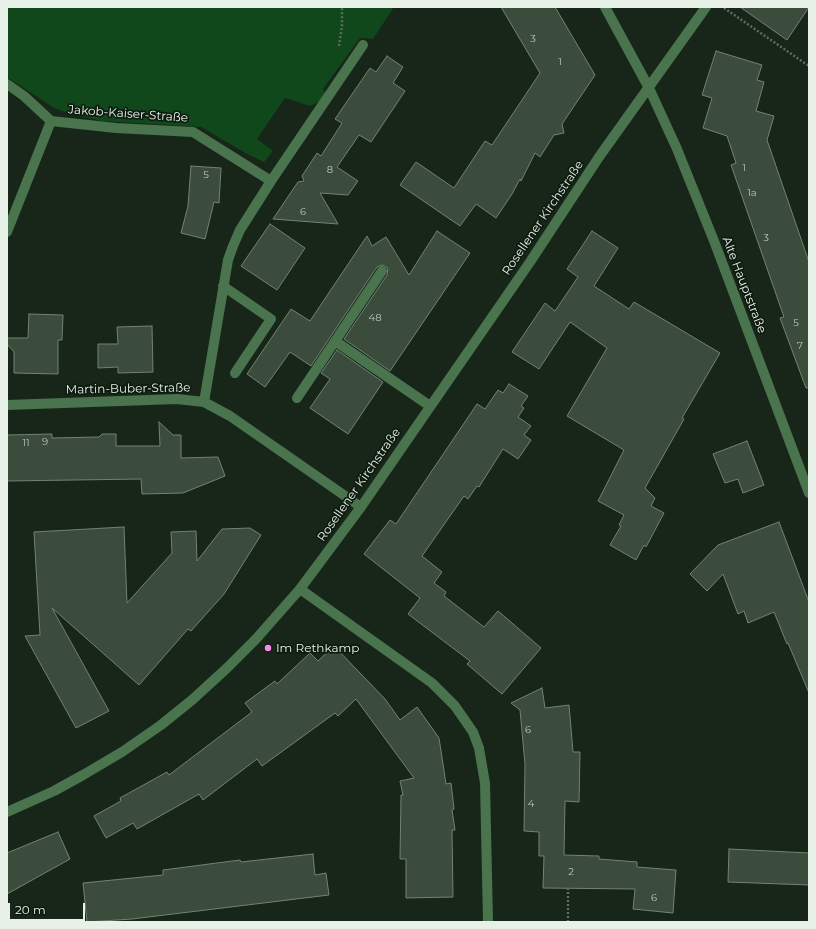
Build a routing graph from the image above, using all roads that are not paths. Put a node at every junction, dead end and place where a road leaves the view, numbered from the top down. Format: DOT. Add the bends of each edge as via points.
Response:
graph roads {
  1 [pos="605,7"];
  2 [pos="706,7"];
  3 [pos="363,45"];
  4 [pos="7,84"];
  5 [pos="648,88"];
  6 [pos="52,121"];
  7 [pos="271,180"];
  8 [pos="7,232"];
  9 [pos="382,271"];
  10 [pos="223,286"];
  11 [pos="335,341"];
  12 [pos="235,373"];
  13 [pos="297,398"];
  14 [pos="204,402"];
  15 [pos="7,404"];
  16 [pos="430,406"];
  17 [pos="809,493"];
  18 [pos="362,507"];
  19 [pos="300,589"];
  20 [pos="7,812"];
  21 [pos="488,922"];
  1 -- 5 [label="street, Alte Hauptstraße"];
  2 -- 5 [label="street, Rosellener Kirchstraße"];
  3 -- 7 [label="street"];
  4 -- 6 [label="street, Jakob-Kaiser-Straße"];
  5 -- 16 [label="street, Rosellener Kirchstraße"];
  5 -- 17 [label="street, Alte Hauptstraße" via="677,149 714,241"];
  6 -- 7 [label="street, Jakob-Kaiser-Straße" via="116,128 193,132"];
  6 -- 8 [label="street"];
  7 -- 10 [label="street" via="232,246"];
  9 -- 11 [label="street"];
  10 -- 12 [label="street" via="271,319"];
  10 -- 14 [label="street"];
  11 -- 13 [label="street"];
  11 -- 16 [label="street"];
  14 -- 15 [label="street, Martin-Buber-Straße" via="177,399"];
  14 -- 18 [label="street, Martin-Buber-Straße" via="230,416"];
  16 -- 18 [label="street, Rosellener Kirchstraße"];
  18 -- 19 [label="street, Rosellener Kirchstraße"];
  19 -- 20 [label="street, Rosellener Kirchstraße" via="228,668 161,725 83,775"];
  19 -- 21 [label="street" via="432,683 455,706 473,732 486,783"];
}
